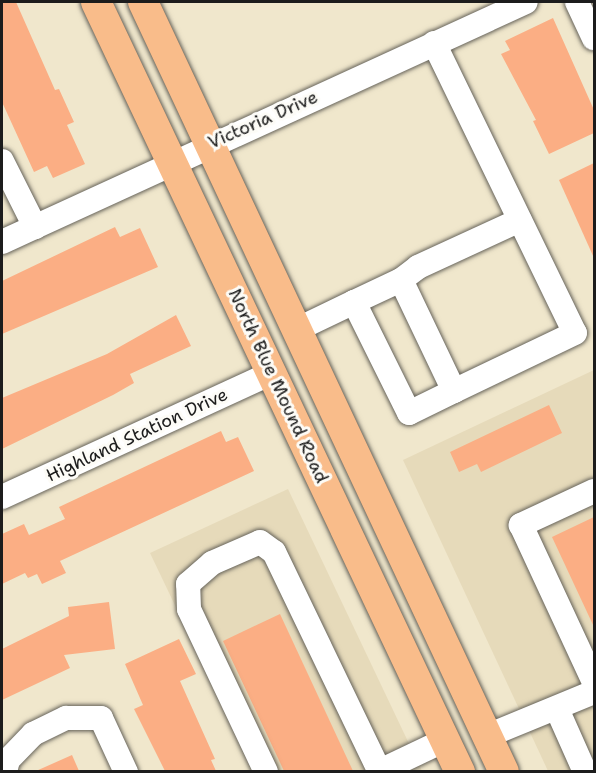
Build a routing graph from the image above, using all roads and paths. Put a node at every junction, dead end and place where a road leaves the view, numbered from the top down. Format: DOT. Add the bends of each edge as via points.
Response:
graph roads {
  1 [pos="96,2"];
  2 [pos="143,2"];
  3 [pos="526,2"];
  4 [pos="577,2"];
  5 [pos="594,38"];
  6 [pos="434,43"];
  7 [pos="212,143"];
  8 [pos="2,161"];
  9 [pos="171,162"];
  10 [pos="520,220"];
  11 [pos="35,227"];
  12 [pos="2,242"];
  13 [pos="401,280"];
  14 [pos="354,302"];
  15 [pos="298,329"];
  16 [pos="272,373"];
  17 [pos="454,391"];
  18 [pos="594,491"];
  19 [pos="2,496"];
  20 [pos="594,682"];
  21 [pos="594,692"];
  22 [pos="557,709"];
  23 [pos="487,736"];
  24 [pos="445,740"];
  25 [pos="5,771"];
  26 [pos="126,771"];
  27 [pos="266,771"];
  28 [pos="380,771"];
  29 [pos="460,771"];
  30 [pos="504,771"];
  31 [pos="585,771"];
  1 -- 9 [label="main road, North Blue Mound Road"];
  2 -- 7 [label="main road"];
  3 -- 6 [label="street, Victoria Drive"];
  4 -- 5 [label="street"];
  6 -- 7 [label="street, Victoria Drive"];
  6 -- 10 [label="street"];
  7 -- 9 [label="street, Victoria Drive"];
  7 -- 15 [label="main road"];
  8 -- 11 [label="street"];
  9 -- 11 [label="street, Victoria Drive"];
  9 -- 16 [label="main road, North Blue Mound Road"];
  10 -- 13 [label="street" via="418,267"];
  10 -- 17 [label="street" via="575,333"];
  11 -- 12 [label="street, Victoria Drive"];
  13 -- 14 [label="street"];
  13 -- 17 [label="street"];
  14 -- 15 [label="street"];
  14 -- 17 [label="street" via="409,413"];
  15 -- 23 [label="main road"];
  16 -- 19 [label="street, Highland Station Drive"];
  16 -- 24 [label="main road, North Blue Mound Road"];
  18 -- 20 [label="street" via="520,525"];
  21 -- 22 [label="street"];
  22 -- 23 [label="street"];
  22 -- 31 [label="street"];
  23 -- 30 [label="main road"];
  24 -- 28 [label="street"];
  24 -- 29 [label="main road, North Blue Mound Road"];
  25 -- 26 [label="street" via="8,760 33,734 66,718 102,718"];
  27 -- 28 [label="street" via="189,609 188,584 212,562 260,542 274,552"];
}
